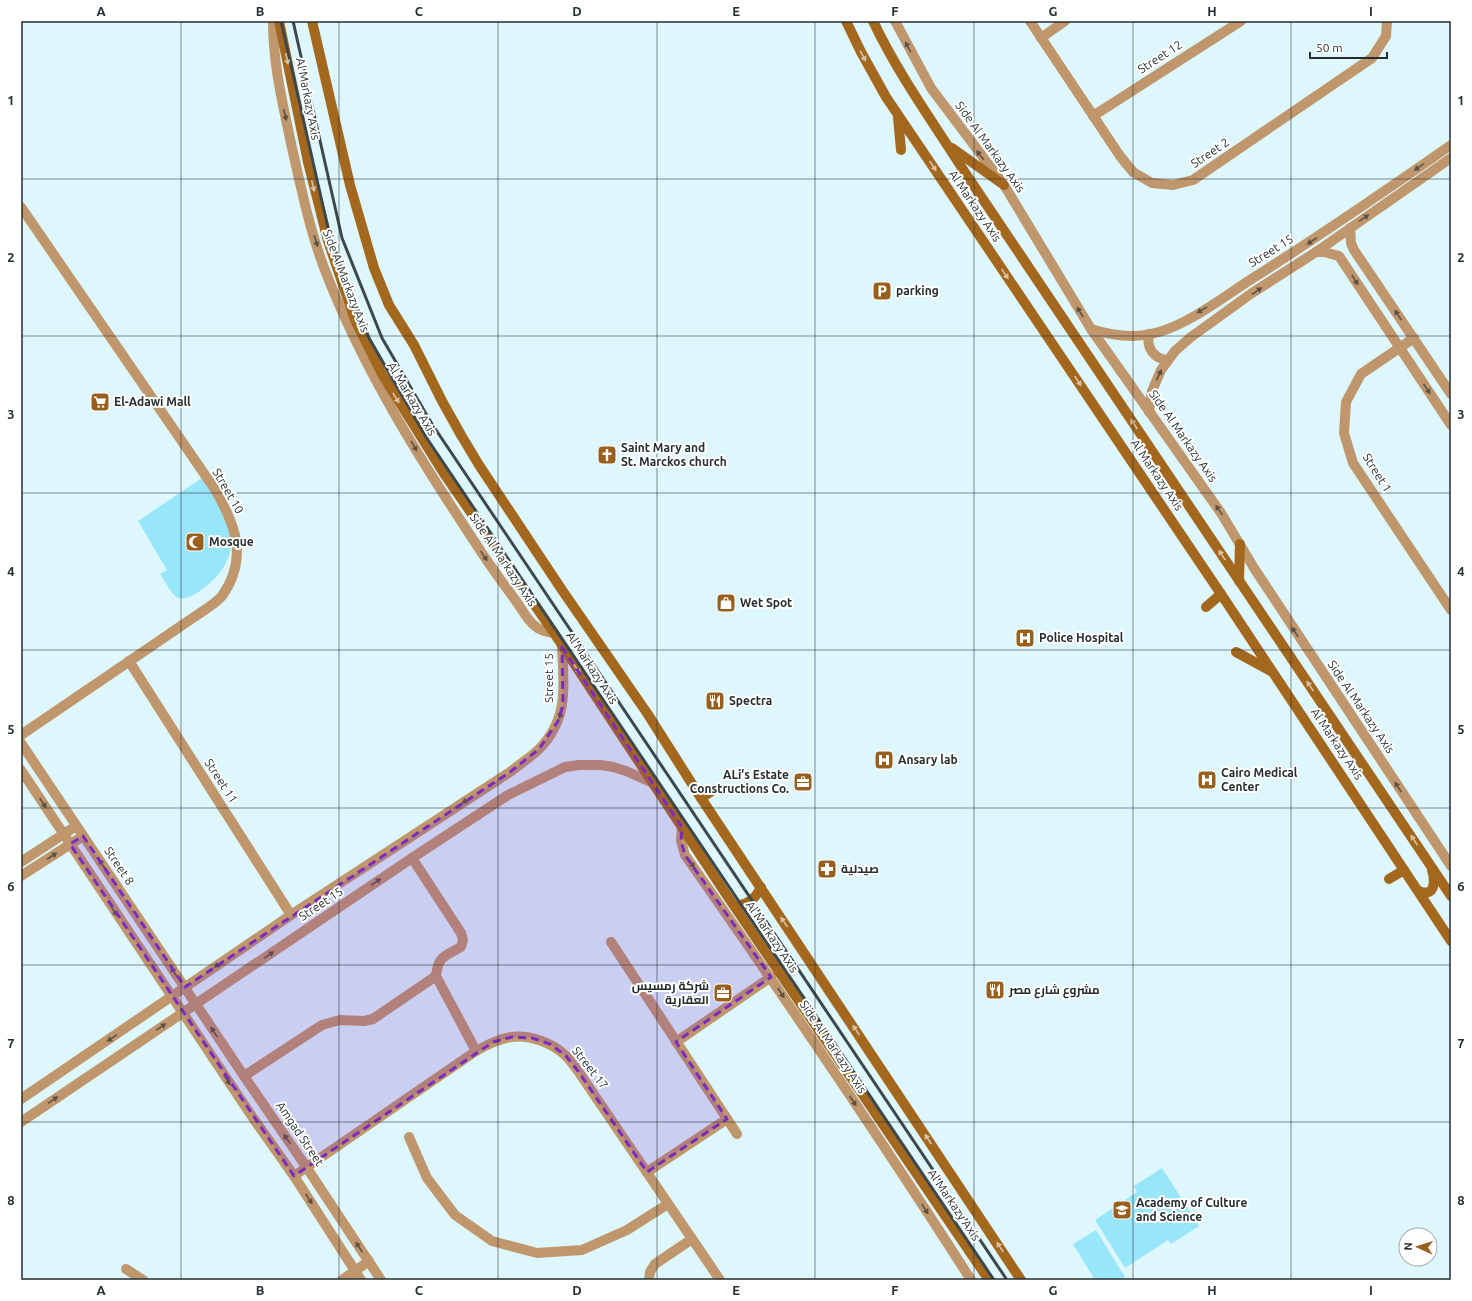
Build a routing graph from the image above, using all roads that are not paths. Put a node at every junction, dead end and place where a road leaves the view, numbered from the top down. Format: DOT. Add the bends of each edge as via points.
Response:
graph roads {
  1 [pos="273,21"];
  2 [pos="279,21"];
  3 [pos="312,21"];
  4 [pos="846,21"];
  5 [pos="873,21"];
  6 [pos="895,21"];
  7 [pos="1030,21"];
  8 [pos="1065,21"];
  9 [pos="1241,21"];
  10 [pos="1387,21"];
  11 [pos="1041,38"];
  12 [pos="898,115"];
  13 [pos="1093,116"];
  14 [pos="947,144"];
  15 [pos="1451,145"];
  16 [pos="901,150"];
  17 [pos="1451,158"];
  18 [pos="1004,186"];
  19 [pos="1375,198"];
  20 [pos="21,207"];
  21 [pos="1380,207"];
  22 [pos="1350,228"];
  23 [pos="1316,252"];
  24 [pos="1091,329"];
  25 [pos="1149,334"];
  26 [pos="1414,338"];
  27 [pos="1399,348"];
  28 [pos="1168,360"];
  29 [pos="1451,394"];
  30 [pos="1149,412"];
  31 [pos="1451,425"];
  32 [pos="1240,544"];
  33 [pos="1239,581"];
  34 [pos="1221,594"];
  35 [pos="1206,607"];
  36 [pos="1451,610"];
  37 [pos="554,633"];
  38 [pos="562,647"];
  39 [pos="1236,652"];
  40 [pos="129,661"];
  41 [pos="1273,672"];
  42 [pos="21,735"];
  43 [pos="21,743"];
  44 [pos="21,770"];
  45 [pos="653,783"];
  46 [pos="715,789"];
  47 [pos="701,798"];
  48 [pos="76,826"];
  49 [pos="682,827"];
  50 [pos="64,835"];
  51 [pos="83,836"];
  52 [pos="70,844"];
  53 [pos="412,858"];
  54 [pos="21,862"];
  55 [pos="1429,863"];
  56 [pos="1451,866"];
  57 [pos="1404,870"];
  58 [pos="21,876"];
  59 [pos="1388,879"];
  60 [pos="761,887"];
  61 [pos="1419,891"];
  62 [pos="1451,896"];
  63 [pos="735,906"];
  64 [pos="291,915"];
  65 [pos="1451,925"];
  66 [pos="1451,934"];
  67 [pos="1451,940"];
  68 [pos="611,942"];
  69 [pos="436,976"];
  70 [pos="771,977"];
  71 [pos="185,988"];
  72 [pos="172,996"];
  73 [pos="196,1004"];
  74 [pos="182,1013"];
  75 [pos="676,1042"];
  76 [pos="476,1051"];
  77 [pos="244,1076"];
  78 [pos="21,1099"];
  79 [pos="727,1119"];
  80 [pos="21,1122"];
  81 [pos="737,1134"];
  82 [pos="409,1137"];
  83 [pos="307,1168"];
  84 [pos="647,1172"];
  85 [pos="294,1176"];
  86 [pos="668,1204"];
  87 [pos="692,1239"];
  88 [pos="369,1261"];
  89 [pos="126,1269"];
  90 [pos="355,1271"];
  91 [pos="143,1280"];
  92 [pos="342,1280"];
  93 [pos="361,1280"];
  94 [pos="381,1280"];
  95 [pos="649,1280"];
  96 [pos="720,1280"];
  97 [pos="971,1280"];
  98 [pos="989,1280"];
  99 [pos="1021,1280"];
  1 -- 37 [label="street, Side Al Markazy Axis, one-way" via="274,60 308,214 322,263 341,310 360,350 421,459 484,555 530,621 540,630"];
  2 -- 37 [label="main road, Al Markazy Axis, one-way" via="322,223 358,326 382,374 426,446"];
  3 -- 47 [label="main road, Al Markazy Axis" via="357,212 374,268 389,305 480,465 647,713"];
  4 -- 12 [label="main road, Al Markazy Axis, one-way"];
  5 -- 14 [label="main road, Al Markazy Axis" via="883,42"];
  18 -- 6 [label="street, Side Al Markazy Axis, one-way" via="931,88"];
  7 -- 11 [label="street, Street 2"];
  8 -- 11 [label="street"];
  9 -- 13 [label="street, Street 12"];
  10 -- 13 [label="street, Street 2" via="1386,36 1372,58 1193,180 1173,186 1152,183 1133,172"];
  11 -- 13 [label="street, Street 2"];
  12 -- 16 [label="main road"];
  12 -- 34 [label="main road, Al Markazy Axis, one-way"];
  14 -- 18 [label="main road"];
  33 -- 14 [label="main road, Al Markazy Axis, one-way"];
  15 -- 19 [label="street, Street 15, one-way"];
  17 -- 21 [label="street, Street 15"];
  24 -- 18 [label="street, Side Al Markazy Axis, one-way"];
  19 -- 21 [label="street"];
  19 -- 25 [label="street, Street 15, one-way" via="1203,310 1181,322"];
  20 -- 40 [label="street, Street 10" via="214,488 232,521 237,543 236,562 221,597"];
  22 -- 21 [label="street, Street 15, one-way"];
  22 -- 23 [label="street, Street 15"];
  26 -- 22 [label="street, one-way" via="1354,250"];
  23 -- 27 [label="street, one-way" via="1339,256"];
  28 -- 23 [label="street, Street 15, one-way" via="1191,337 1252,293"];
  24 -- 25 [label="street, Street 15" via="1109,335 1134,337"];
  24 -- 30 [label="street, Side Al Markazy Axis"];
  25 -- 28 [label="street" via="1148,344 1153,353"];
  26 -- 27 [label="street, Street 1"];
  26 -- 29 [label="street"];
  27 -- 31 [label="street, one-way"];
  27 -- 36 [label="street, Street 1" via="1361,374 1346,402 1344,433 1353,463"];
  30 -- 28 [label="street, Street 15, one-way" via="1152,391"];
  32 -- 30 [label="street, Side Al Markazy Axis, one-way"];
  32 -- 33 [label="main road"];
  56 -- 32 [label="street, Side Al Markazy Axis, one-way" via="1323,675"];
  55 -- 33 [label="main road, Al Markazy Axis, one-way"];
  34 -- 35 [label="main road"];
  34 -- 41 [label="main road, Al Markazy Axis"];
  37 -- 38 [label="main road, Al Markazy Axis"];
  38 -- 45 [label="main road, Al Markazy Axis, one-way"];
  38 -- 64 [label="street, Street 15, one-way" via="563,705 549,738 539,749 510,772"];
  39 -- 41 [label="main road"];
  40 -- 42 [label="street, Street 10"];
  40 -- 64 [label="street, Street 11"];
  41 -- 57 [label="main road, Al Markazy Axis"];
  43 -- 48 [label="street, Street 8"];
  44 -- 50 [label="street, one-way"];
  45 -- 49 [label="main road, Al Markazy Axis"];
  45 -- 53 [label="street, Street 15" via="626,771 600,765 565,767 508,795"];
  46 -- 47 [label="main road"];
  47 -- 60 [label="main road, Al Markazy Axis"];
  48 -- 50 [label="street"];
  48 -- 51 [label="street, Street 8"];
  49 -- 63 [label="main road, Al Markazy Axis"];
  49 -- 70 [label="street, Side Al Markazy Axis, one-way" via="681,841 685,855"];
  50 -- 52 [label="street"];
  50 -- 54 [label="street"];
  51 -- 52 [label="street"];
  71 -- 51 [label="street, Street 8, one-way"];
  58 -- 52 [label="street, one-way"];
  52 -- 72 [label="street, one-way"];
  53 -- 69 [label="street" via="463,940 461,947 441,958"];
  73 -- 53 [label="street, Street 15, one-way"];
  55 -- 61 [label="main road" via="1434,885 1429,891"];
  55 -- 62 [label="main road, Al Markazy Axis"];
  57 -- 59 [label="main road"];
  57 -- 61 [label="main road, Al Markazy Axis"];
  60 -- 63 [label="main road" via="749,902"];
  99 -- 60 [label="main road, Al Markazy Axis, one-way"];
  61 -- 67 [label="main road, Al Markazy Axis"];
  63 -- 98 [label="main road, Al Markazy Axis"];
  64 -- 71 [label="street, Street 15, one-way"];
  65 -- 66 [label="main road"];
  68 -- 75 [label="street"];
  69 -- 76 [label="street"];
  69 -- 77 [label="street" via="373,1019 340,1020 322,1025"];
  70 -- 75 [label="street"];
  70 -- 97 [label="street, Side Al Markazy Axis, one-way"];
  71 -- 72 [label="street, Street 15"];
  71 -- 73 [label="street, Street 8"];
  72 -- 74 [label="street"];
  72 -- 78 [label="street, Street 15, one-way"];
  73 -- 74 [label="street, Street 15"];
  77 -- 73 [label="street, Amgad Street, one-way"];
  80 -- 74 [label="street, Street 15, one-way"];
  74 -- 85 [label="street, one-way"];
  75 -- 79 [label="street"];
  76 -- 83 [label="street, Street 17"];
  76 -- 84 [label="street, Street 17" via="493,1042 512,1037 532,1038 550,1044 566,1056 578,1071"];
  83 -- 77 [label="street, Amgad Street, one-way"];
  79 -- 81 [label="street"];
  79 -- 84 [label="street"];
  82 -- 86 [label="street" via="427,1178 455,1215 492,1241 537,1253 582,1250 627,1230"];
  83 -- 85 [label="street, Street 17"];
  88 -- 83 [label="street, Amgad Street, one-way"];
  84 -- 86 [label="street, Street 17"];
  85 -- 90 [label="street, one-way"];
  86 -- 87 [label="street, Street 17"];
  87 -- 95 [label="street" via="655,1264"];
  87 -- 96 [label="street, Street 17"];
  88 -- 90 [label="street"];
  88 -- 94 [label="street, Amgad Street"];
  89 -- 91 [label="street"];
  90 -- 92 [label="street"];
  90 -- 93 [label="street"];
}
